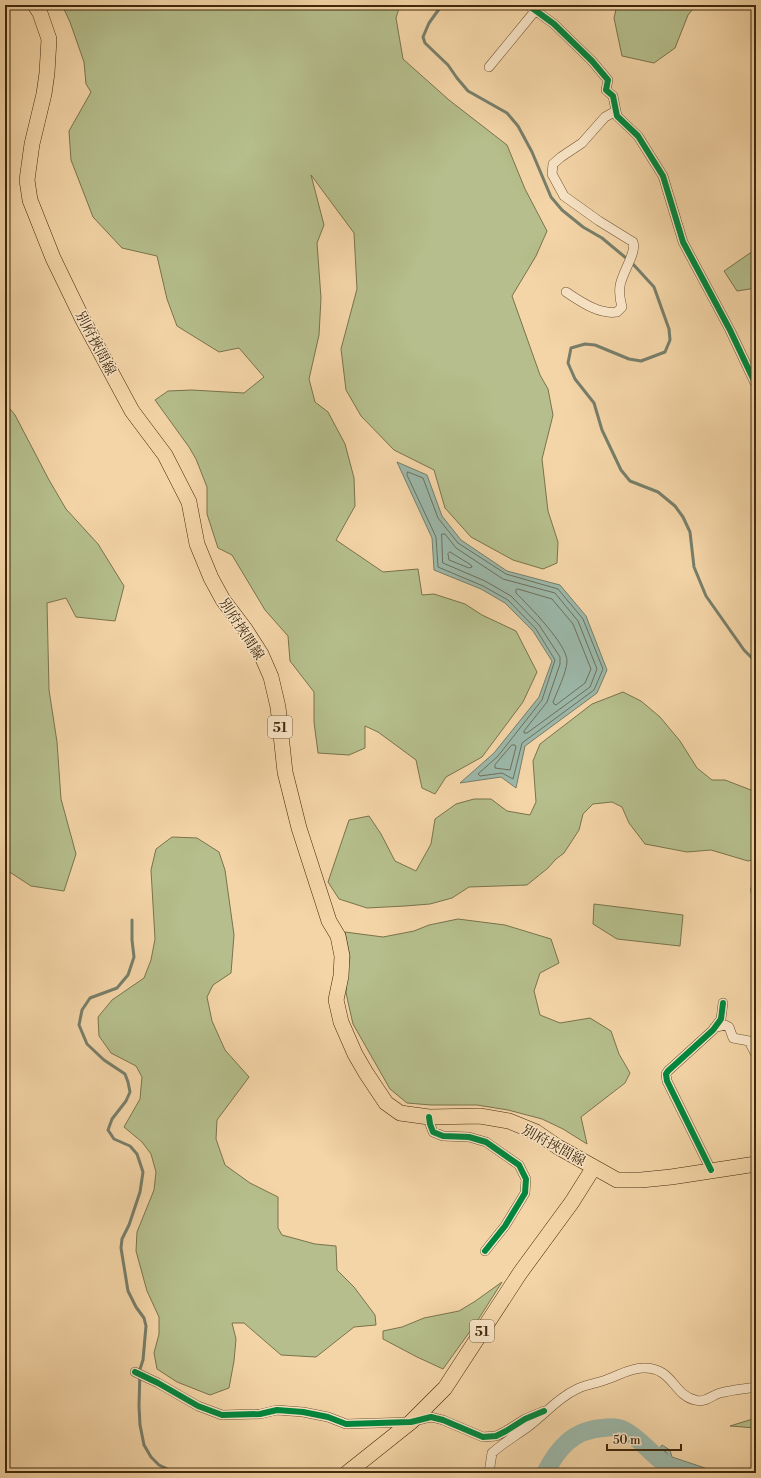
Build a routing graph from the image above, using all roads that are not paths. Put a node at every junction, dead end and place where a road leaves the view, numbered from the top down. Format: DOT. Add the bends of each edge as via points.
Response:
graph roads {
  1 [pos="35,5"];
  2 [pos="532,8"];
  3 [pos="489,67"];
  4 [pos="616,111"];
  5 [pos="566,292"];
  6 [pos="756,385"];
  7 [pos="723,1003"];
  8 [pos="714,1028"];
  9 [pos="756,1055"];
  10 [pos="429,1117"];
  11 [pos="756,1164"];
  12 [pos="594,1167"];
  13 [pos="711,1170"];
  14 [pos="485,1251"];
  15 [pos="135,1372"];
  16 [pos="756,1387"];
  17 [pos="544,1411"];
  18 [pos="411,1422"];
  19 [pos="347,1473"];
  20 [pos="489,1473"];
  1 -- 10 [label="main road, 別府挾間線 / 51" via="49,39 44,94 32,144 27,180 30,200 53,258 83,320 132,411 165,455 189,502 198,544 211,578 223,600 261,654 271,677 278,707 285,772 299,828 329,921 338,936 342,956 336,1000 341,1022 355,1054 386,1103 400,1113"];
  2 -- 3 [label="street"];
  2 -- 4 [label="street" via="554,24 608,80 606,90 613,96"];
  4 -- 5 [label="street" via="605,117 582,143 553,164 552,174 564,196 633,242 634,249 620,286 619,299 622,307 617,312 604,311 591,307"];
  4 -- 6 [label="street" via="617,116 638,136 663,176 683,242"];
  7 -- 8 [label="street" via="721,1019"];
  8 -- 9 [label="street" via="725,1025 729,1027 733,1038 749,1041"];
  8 -- 13 [label="street" via="666,1074 667,1081"];
  10 -- 12 [label="main road, 別府挾間線 / 51" via="480,1116 509,1121 536,1132"];
  10 -- 14 [label="street" via="433,1132 443,1136 486,1142 519,1166 526,1179 525,1193 519,1204"];
  11 -- 13 [label="main road, 別府挾間線 / 51"];
  12 -- 13 [label="main road, 別府挾間線 / 51" via="617,1180 641,1180"];
  12 -- 18 [label="main road, 別府挾間線 / 51" via="520,1273 446,1388"];
  15 -- 18 [label="street" via="198,1406 222,1414 260,1414 277,1410 328,1417 346,1424"];
  16 -- 17 [label="street" via="718,1394 705,1401 694,1400 683,1395 668,1377 657,1370 642,1368 580,1387"];
  17 -- 18 [label="street" via="496,1436 483,1437 431,1417"];
  17 -- 20 [label="street" via="529,1426 492,1453"];
  18 -- 19 [label="main road, 別府挾間線 / 51"];
}
